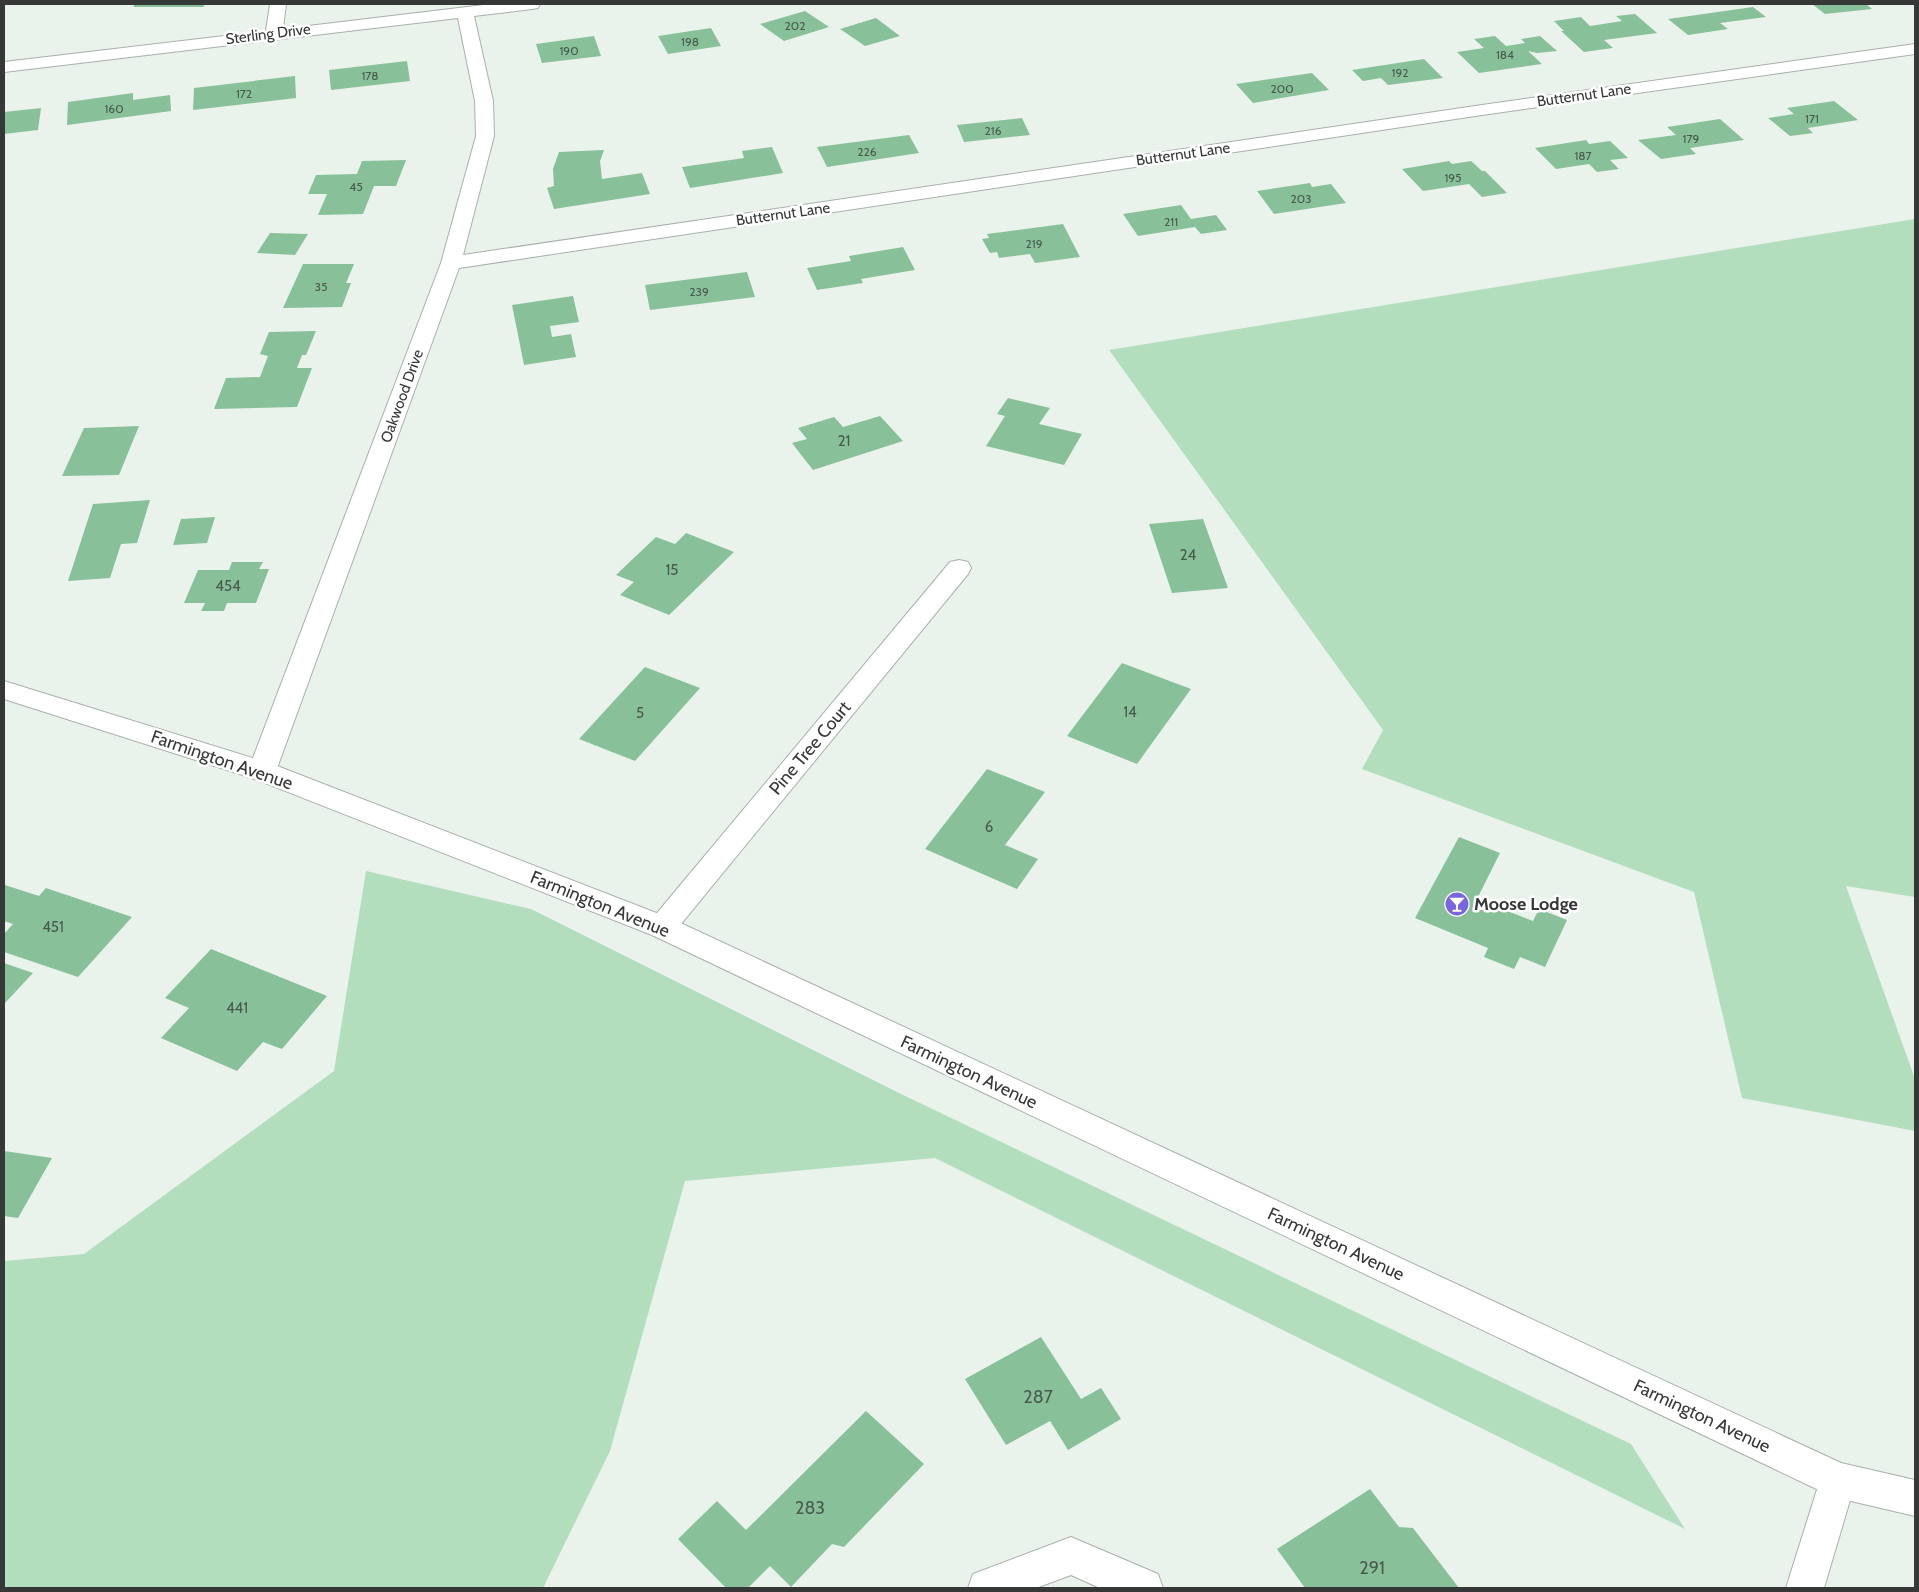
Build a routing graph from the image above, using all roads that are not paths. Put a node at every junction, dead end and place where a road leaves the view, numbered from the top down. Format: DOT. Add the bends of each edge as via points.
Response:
graph roads {
  1 [pos="278,4"];
  2 [pos="532,4"];
  3 [pos="465,12"];
  4 [pos="274,33"];
  5 [pos="1915,49"];
  6 [pos="4,67"];
  7 [pos="452,263"];
  8 [pos="959,568"];
  9 [pos="4,690"];
  10 [pos="262,771"];
  11 [pos="662,928"];
  12 [pos="1838,1480"];
  13 [pos="1915,1498"];
  14 [pos="987,1588"];
  15 [pos="1144,1588"];
  16 [pos="1805,1588"];
  1 -- 4 [label="street"];
  2 -- 3 [label="street, Sterling Drive"];
  3 -- 4 [label="street, Sterling Drive"];
  3 -- 7 [label="street, Oakwood Drive" via="484,101 485,136"];
  4 -- 6 [label="street, Sterling Drive"];
  5 -- 7 [label="street, Butternut Lane"];
  7 -- 10 [label="street, Oakwood Drive"];
  8 -- 11 [label="street, Pine Tree Court"];
  9 -- 10 [label="street, Farmington Avenue"];
  10 -- 11 [label="street, Farmington Avenue"];
  11 -- 12 [label="street, Farmington Avenue"];
  12 -- 13 [label="street, Farmington Avenue"];
  12 -- 16 [label="street"];
  14 -- 15 [label="street" via="1071,1556"];
}
